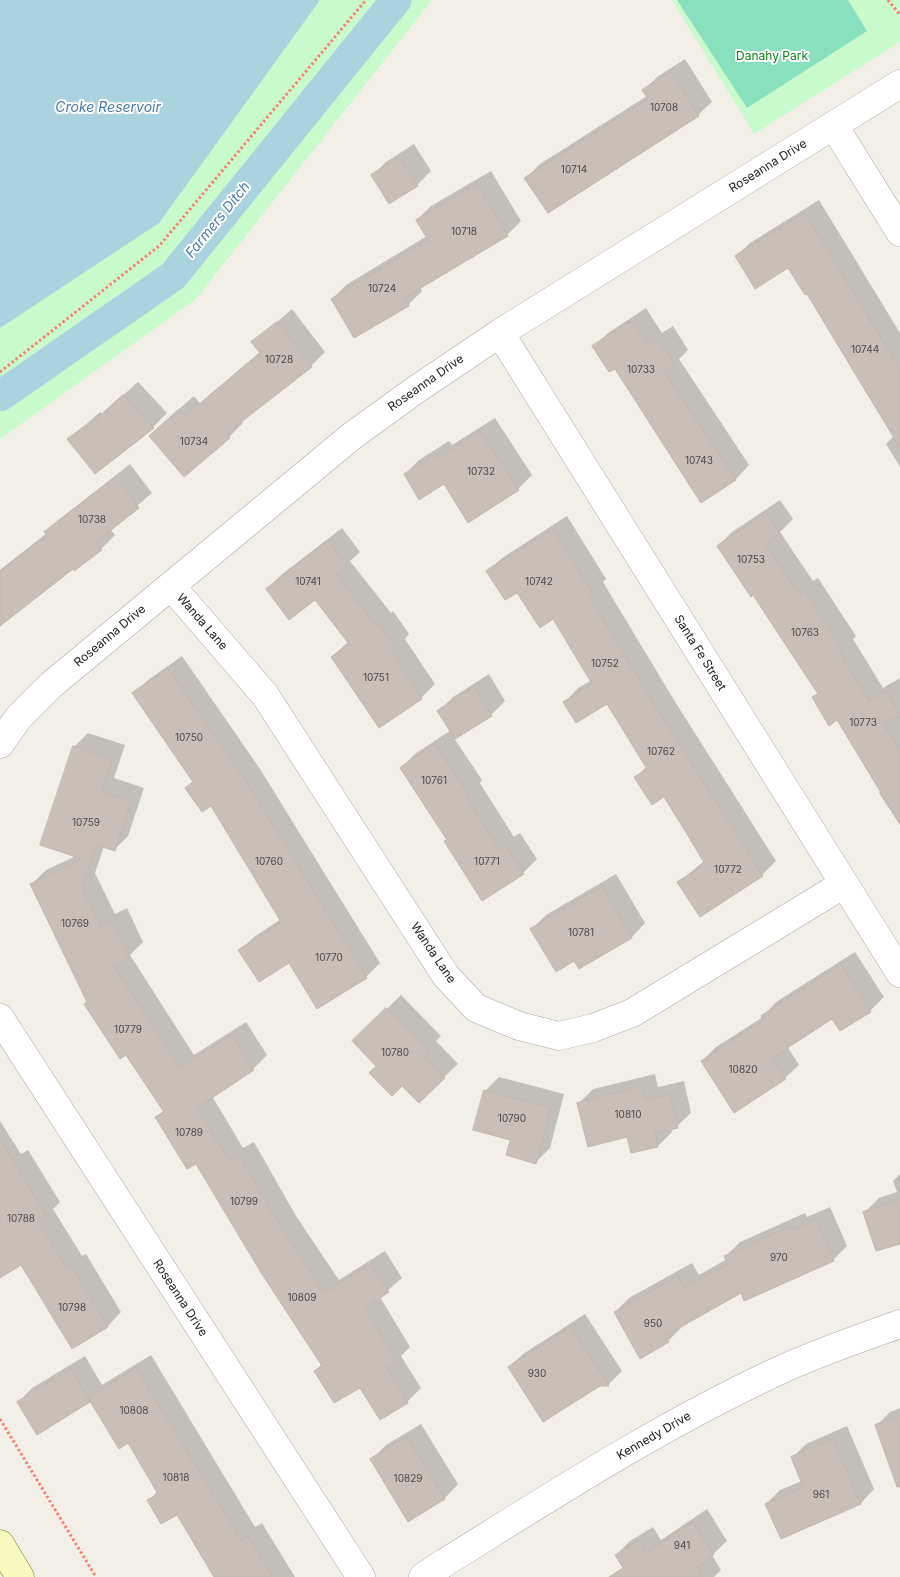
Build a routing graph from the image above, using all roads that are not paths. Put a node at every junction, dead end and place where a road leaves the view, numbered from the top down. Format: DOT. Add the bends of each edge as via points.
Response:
graph roads {
  1 [pos="900,84"];
  2 [pos="834,126"];
  3 [pos="900,232"];
  4 [pos="500,333"];
  5 [pos="171,586"];
  6 [pos="0,744"];
  7 [pos="844,884"];
  8 [pos="900,973"];
  9 [pos="0,1018"];
  10 [pos="900,1324"];
  11 [pos="0,1544"];
  12 [pos="433,1570"];
  13 [pos="20,1577"];
  14 [pos="361,1577"];
  1 -- 2 [label="street, Roseanna Drive"];
  2 -- 3 [label="street"];
  2 -- 4 [label="street, Roseanna Drive"];
  4 -- 5 [label="street, Roseanna Drive" via="352,436"];
  4 -- 7 [label="street, Santa Fe Street"];
  5 -- 6 [label="street, Roseanna Drive" via="51,685 19,717"];
  5 -- 7 [label="street, Wanda Lane" via="265,695 446,976 476,1008 518,1026 559,1036 593,1028 632,1013"];
  7 -- 8 [label="street, Santa Fe Street"];
  9 -- 14 [label="street, Roseanna Drive"];
  10 -- 12 [label="street, Kennedy Drive" via="777,1371 690,1415"];
  11 -- 13 [label="main road"];
}
